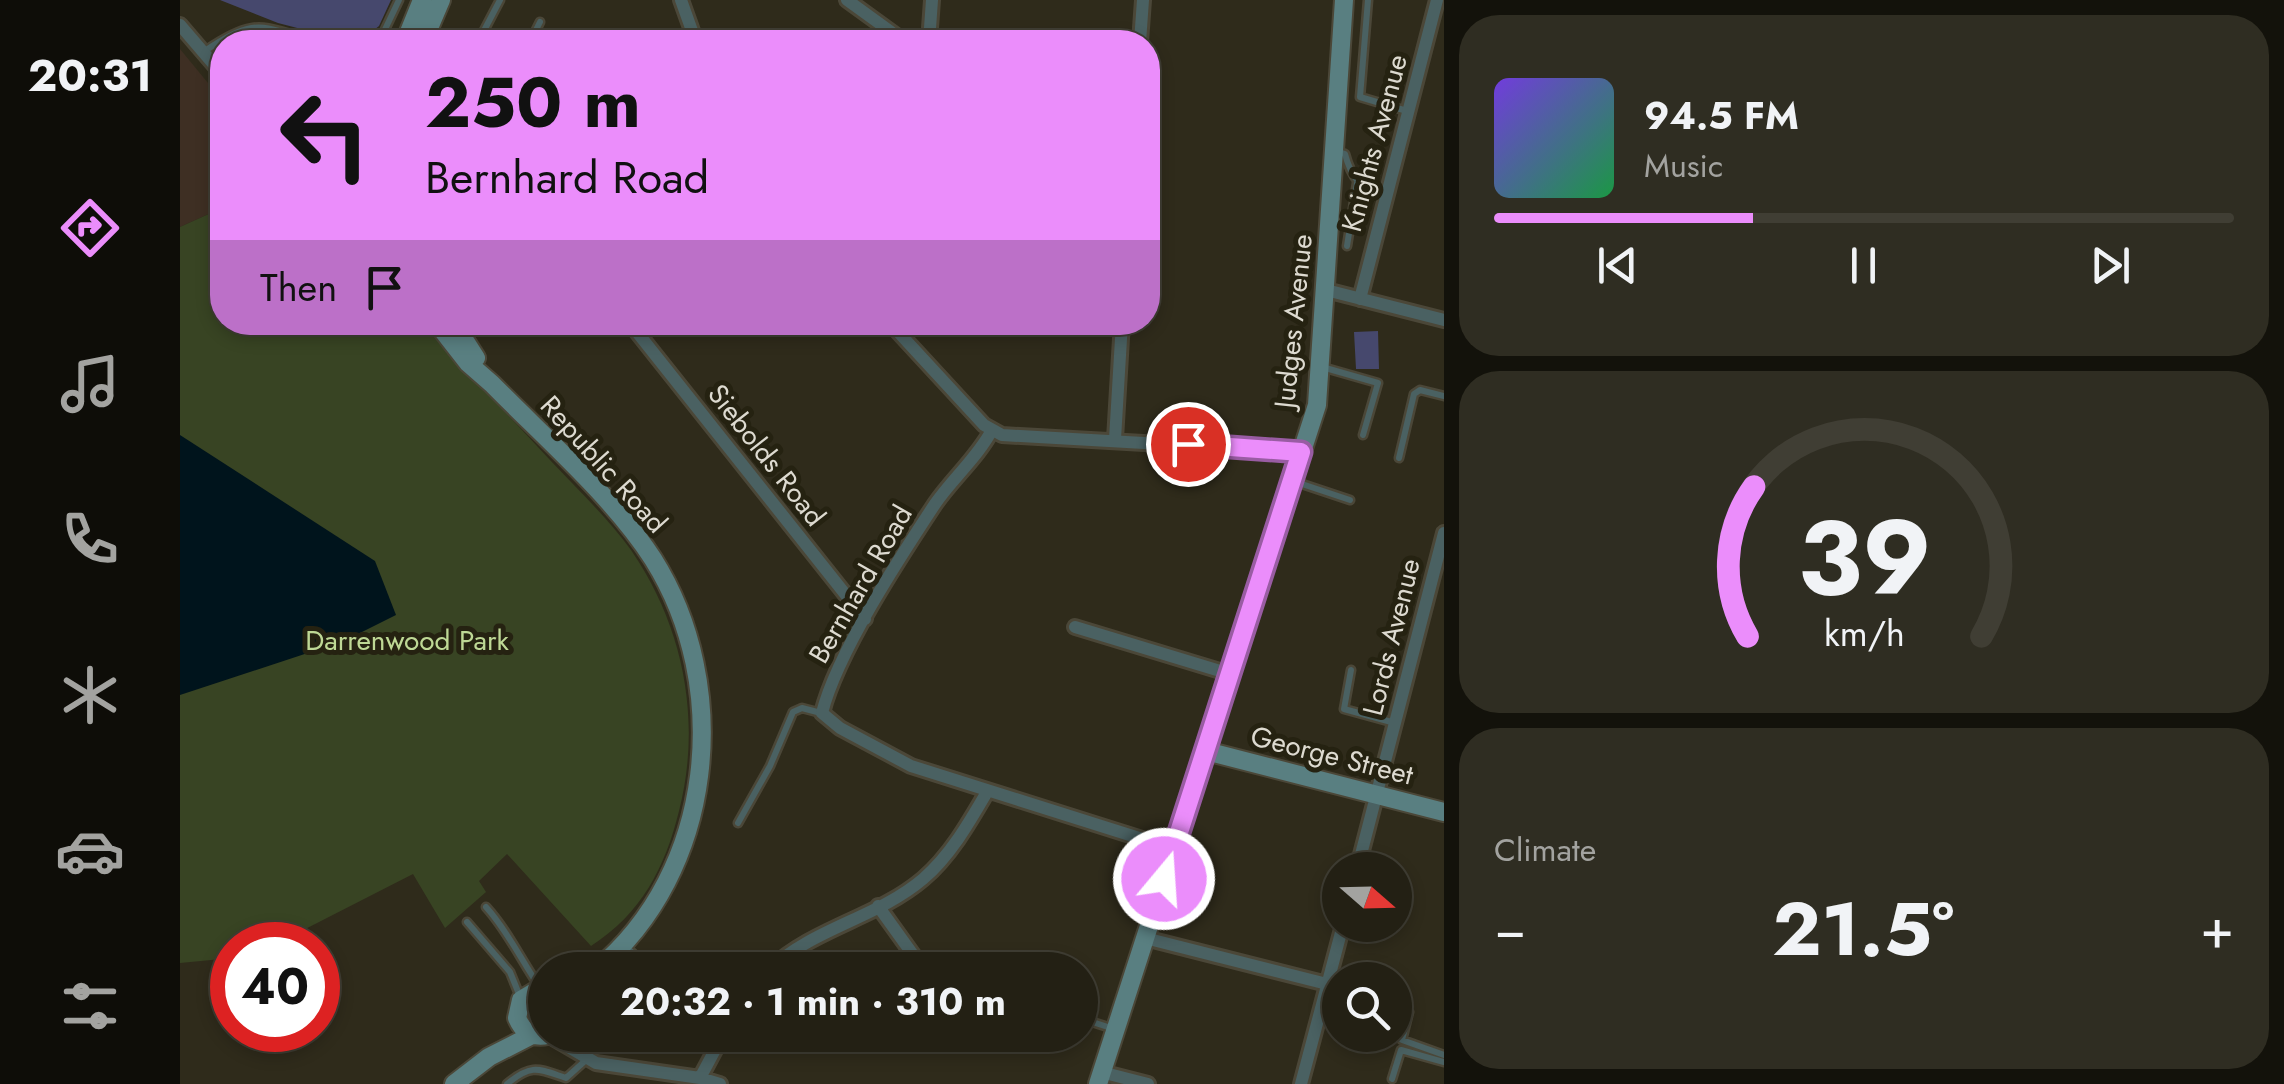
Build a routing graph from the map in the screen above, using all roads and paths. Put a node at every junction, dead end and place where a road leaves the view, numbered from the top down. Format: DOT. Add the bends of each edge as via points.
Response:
graph roads {
  1 [pos="400,0"];
  2 [pos="422,0"];
  3 [pos="441,0"];
  4 [pos="500,0"];
  5 [pos="682,0"];
  6 [pos="847,0"];
  7 [pos="932,0"];
  8 [pos="1142,0"];
  9 [pos="1368,0"];
  10 [pos="1438,0"];
  11 [pos="1345,4"];
  12 [pos="540,22"];
  13 [pos="180,25"];
  14 [pos="239,30"];
  15 [pos="274,30"];
  16 [pos="385,30"];
  17 [pos="411,30"];
  18 [pos="428,30"];
  19 [pos="484,30"];
  20 [pos="536,30"];
  21 [pos="692,30"];
  22 [pos="888,30"];
  23 [pos="930,30"];
  24 [pos="1141,30"];
  25 [pos="210,47"];
  26 [pos="204,51"];
  27 [pos="210,59"];
  28 [pos="1408,111"];
  29 [pos="1335,150"];
  30 [pos="1357,182"];
  31 [pos="1386,198"];
  32 [pos="1347,246"];
  33 [pos="1326,290"];
  34 [pos="1360,298"];
  35 [pos="1444,320"];
  36 [pos="446,335"];
  37 [pos="461,335"];
  38 [pos="639,335"];
  39 [pos="901,335"];
  40 [pos="1121,335"];
  41 [pos="1321,367"];
  42 [pos="492,384"];
  43 [pos="1444,396"];
  44 [pos="992,430"];
  45 [pos="1363,436"];
  46 [pos="1115,440"];
  47 [pos="1301,452"];
  48 [pos="1399,458"];
  49 [pos="1292,481"];
  50 [pos="1350,500"];
  51 [pos="1444,533"];
  52 [pos="865,619"];
  53 [pos="1075,627"];
  54 [pos="1351,670"];
  55 [pos="1230,674"];
  56 [pos="822,713"];
  57 [pos="1395,723"];
  58 [pos="1206,751"];
  59 [pos="987,792"];
  60 [pos="1377,795"];
  61 [pos="1444,812"];
  62 [pos="738,823"];
  63 [pos="1174,849"];
  64 [pos="1362,852"];
  65 [pos="878,906"];
  66 [pos="486,907"];
  67 [pos="467,922"];
  68 [pos="1145,938"];
  69 [pos="623,945"];
  70 [pos="615,952"];
  71 [pos="631,952"];
  72 [pos="792,952"];
  73 [pos="911,952"];
  74 [pos="528,971"];
  75 [pos="1322,983"];
  76 [pos="528,994"];
  77 [pos="1322,1003"];
  78 [pos="519,1008"];
  79 [pos="1098,1024"];
  80 [pos="528,1029"];
  81 [pos="1115,1030"];
  82 [pos="528,1041"];
  83 [pos="1412,1044"];
  84 [pos="579,1052"];
  85 [pos="713,1052"];
  86 [pos="489,1057"];
  87 [pos="1444,1058"];
  88 [pos="587,1059"];
  89 [pos="700,1078"];
  90 [pos="1100,1078"];
  91 [pos="1392,1079"];
  92 [pos="454,1084"];
  93 [pos="507,1084"];
  94 [pos="720,1084"];
  95 [pos="1148,1084"];
  96 [pos="1301,1084"];
  1 -- 16 [label="lane"];
  2 -- 17 [label="street"];
  3 -- 18 [label="street"];
  4 -- 19 [label="lane"];
  5 -- 21 [label="street"];
  6 -- 22 [label="street"];
  7 -- 23 [label="street"];
  8 -- 24 [label="street"];
  9 -- 28 [label="lane" via="1360,97"];
  10 -- 28 [label="street, Knights Avenue"];
  11 -- 29 [label="street, Judges Avenue"];
  12 -- 20 [label="lane"];
  13 -- 26 [label="street"];
  14 -- 15 [label="lane"];
  25 -- 26 [label="lane"];
  26 -- 27 [label="street"];
  28 -- 31 [label="street, Knights Avenue"];
  29 -- 30 [label="lane" via="1344,154"];
  29 -- 33 [label="street, Judges Avenue"];
  30 -- 31 [label="lane"];
  30 -- 32 [label="lane"];
  31 -- 34 [label="street, Knights Avenue"];
  33 -- 34 [label="street"];
  33 -- 41 [label="street, Judges Avenue"];
  34 -- 35 [label="street"];
  36 -- 42 [label="street, Republic Road"];
  37 -- 42 [label="street, Republic Road"];
  38 -- 52 [label="street, Siebolds Road"];
  39 -- 44 [label="street"];
  40 -- 46 [label="street"];
  41 -- 45 [label="lane" via="1378,383"];
  41 -- 47 [label="street, Judges Avenue"];
  42 -- 69 [label="street, Republic Road" via="638,538 672,592 693,655 702,764 693,810 659,894"];
  43 -- 48 [label="lane" via="1414,394"];
  44 -- 46 [label="street"];
  44 -- 52 [label="street, Bernhard Road" via="937,501"];
  46 -- 47 [label="street"];
  47 -- 49 [label="street, Judges Avenue"];
  49 -- 50 [label="lane"];
  49 -- 55 [label="street, Judges Avenue"];
  51 -- 57 [label="street, Lords Avenue"];
  52 -- 56 [label="street, Bernhard Road"];
  53 -- 55 [label="street"];
  54 -- 57 [label="lane" via="1344,709"];
  55 -- 58 [label="street, Judges Avenue"];
  56 -- 59 [label="street" via="892,757"];
  56 -- 62 [label="lane" via="792,712"];
  57 -- 60 [label="street, Lords Avenue"];
  58 -- 60 [label="street, George Street"];
  58 -- 63 [label="street, Judges Avenue"];
  59 -- 63 [label="street"];
  59 -- 65 [label="street" via="939,863"];
  60 -- 61 [label="street, George Street"];
  60 -- 64 [label="street, Lords Avenue"];
  63 -- 68 [label="street, Judges Avenue"];
  65 -- 72 [label="street"];
  65 -- 73 [label="street"];
  66 -- 74 [label="lane"];
  67 -- 78 [label="lane" via="515,980"];
  68 -- 75 [label="street"];
  68 -- 81 [label="street, Judges Avenue"];
  69 -- 70 [label="street, Republic Road"];
  69 -- 71 [label="lane"];
  76 -- 78 [label="street"];
  77 -- 96 [label="street"];
  78 -- 80 [label="street" via="521,1026"];
  78 -- 86 [label="street"];
  79 -- 81 [label="lane"];
  81 -- 90 [label="street, Judges Avenue"];
  82 -- 86 [label="street"];
  83 -- 87 [label="lane"];
  84 -- 88 [label="street"];
  85 -- 89 [label="street"];
  86 -- 92 [label="street"];
  87 -- 91 [label="lane" via="1401,1050"];
  88 -- 89 [label="street"];
  88 -- 93 [label="lane" via="566,1078 537,1069"];
  89 -- 94 [label="street"];
  90 -- 95 [label="street"];
}
